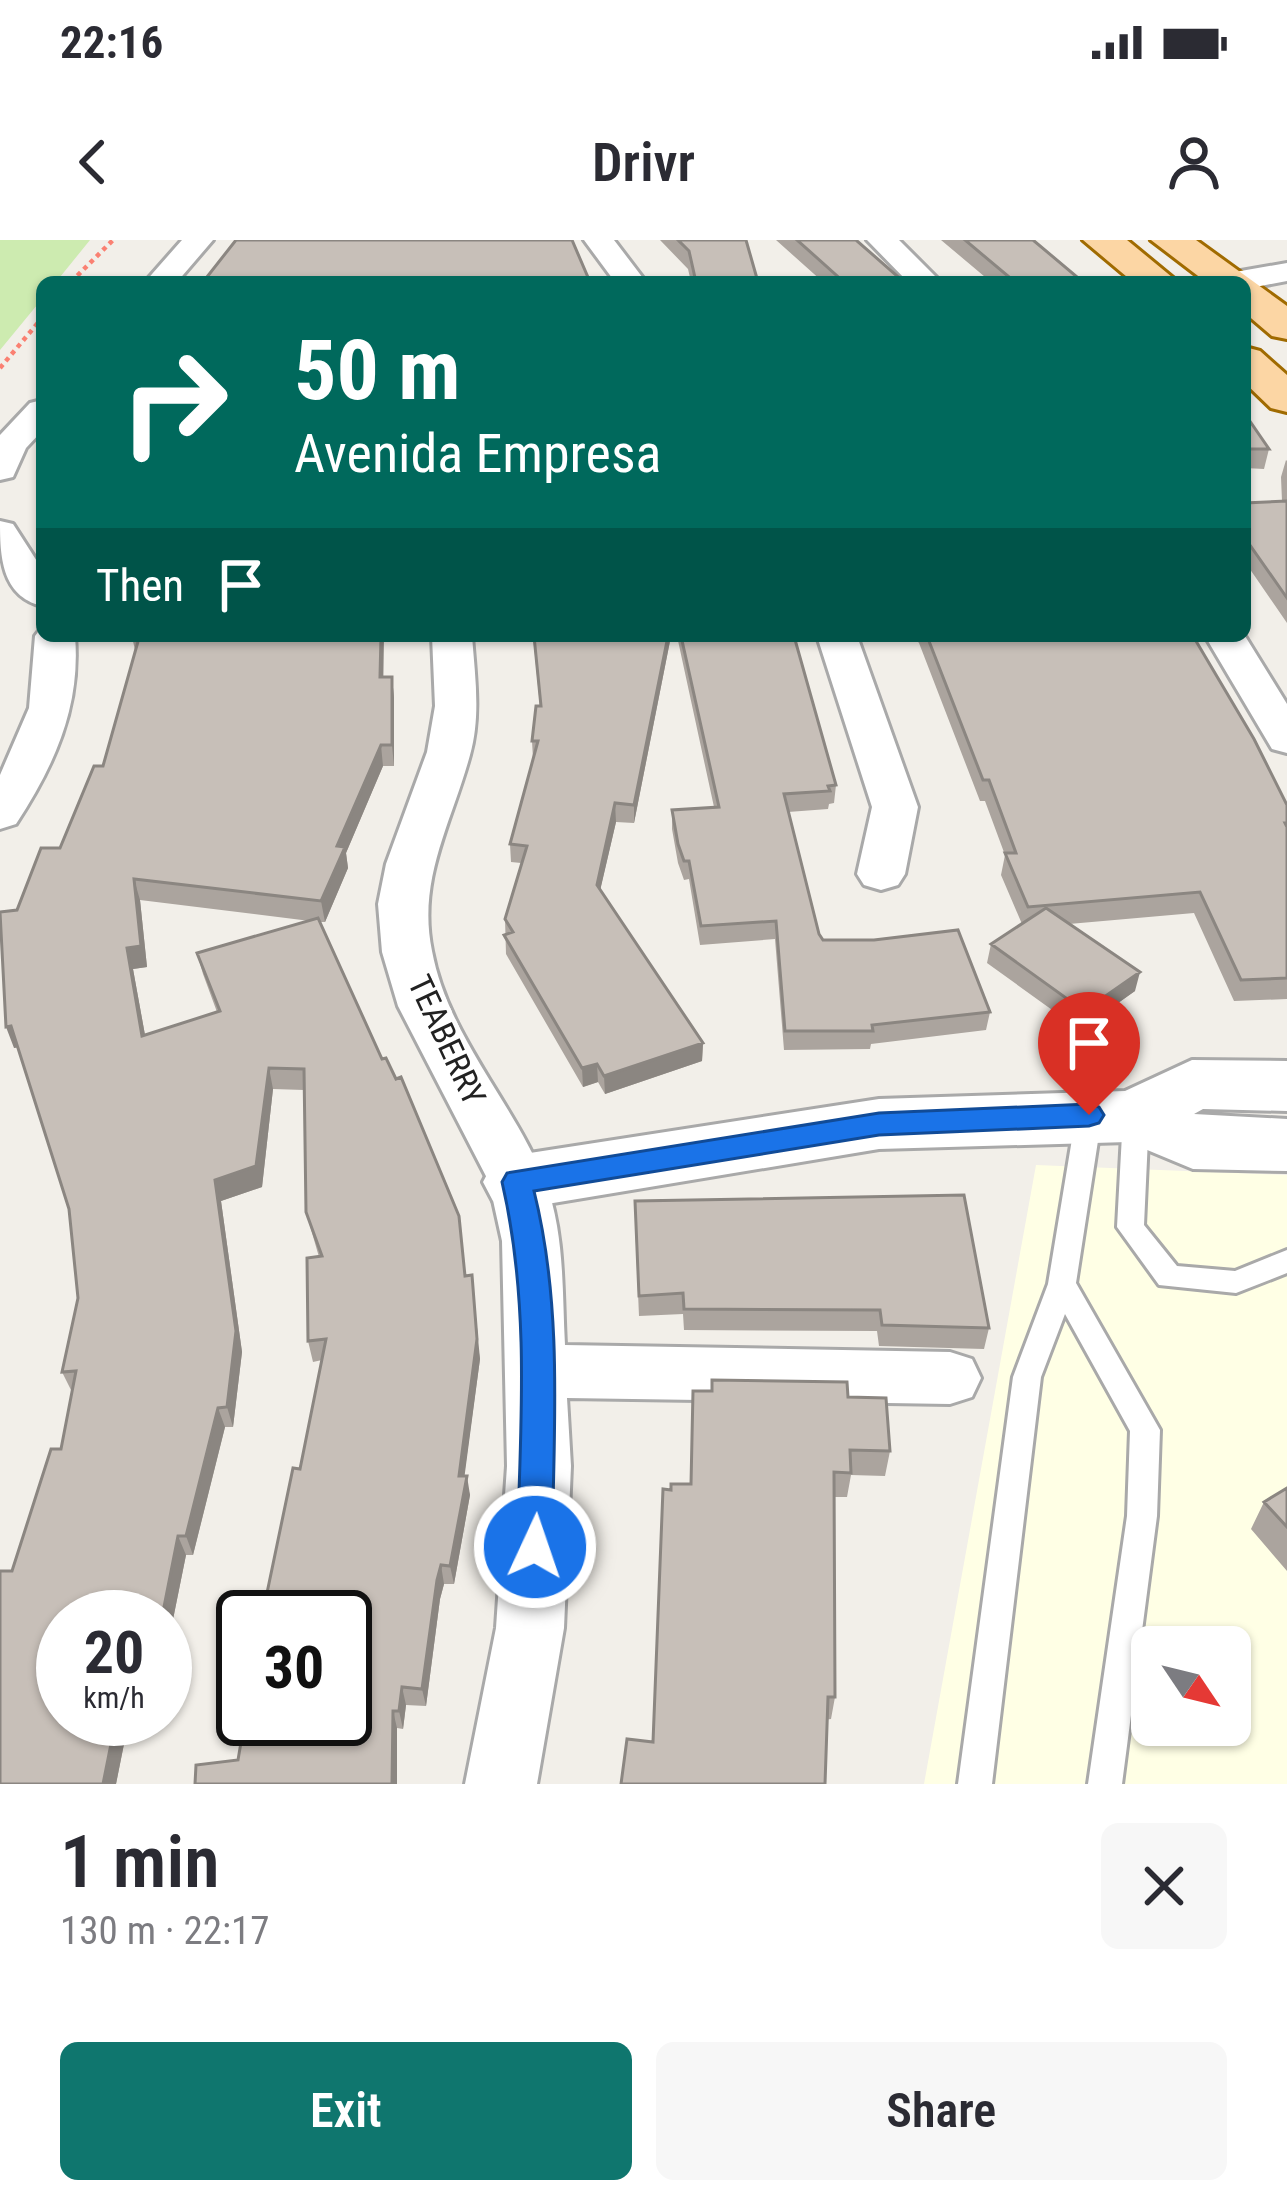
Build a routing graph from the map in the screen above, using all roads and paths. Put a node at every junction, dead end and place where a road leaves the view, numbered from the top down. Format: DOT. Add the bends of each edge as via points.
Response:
graph roads {
  1 [pos="112,240"];
  2 [pos="198,240"];
  3 [pos="599,240"];
  4 [pos="882,240"];
  5 [pos="1102,240"];
  6 [pos="1170,240"];
  7 [pos="1287,272"];
  8 [pos="77,276"];
  9 [pos="165,276"];
  10 [pos="626,276"];
  11 [pos="920,276"];
  12 [pos="1149,276"];
  13 [pos="1222,276"];
  14 [pos="1251,278"];
  15 [pos="1251,297"];
  16 [pos="36,324"];
  17 [pos="1287,327"];
  18 [pos="1251,366"];
  19 [pos="0,368"];
  20 [pos="1287,399"];
  21 [pos="36,417"];
  22 [pos="0,469"];
  23 [pos="36,482"];
  24 [pos="0,483"];
  25 [pos="0,532"];
  26 [pos="36,587"];
  27 [pos="55,642"];
  28 [pos="452,642"];
  29 [pos="839,642"];
  30 [pos="1229,642"];
  31 [pos="1287,740"];
  32 [pos="0,814"];
  33 [pos="881,874"];
  34 [pos="1287,1085"];
  35 [pos="1113,1115"];
  36 [pos="1287,1145"];
  37 [pos="517,1182"];
  38 [pos="1287,1262"];
  39 [pos="1062,1284"];
  40 [pos="539,1371"];
  41 [pos="950,1378"];
  42 [pos="501,1784"];
  43 [pos="975,1784"];
  44 [pos="1105,1784"];
  1 -- 8 [label="path"];
  2 -- 9 [label="street"];
  3 -- 10 [label="street"];
  4 -- 11 [label="street"];
  5 -- 12 [label="main road"];
  6 -- 13 [label="main road"];
  7 -- 14 [label="street"];
  15 -- 17 [label="main road"];
  16 -- 19 [label="path"];
  18 -- 20 [label="main road"];
  21 -- 22 [label="street"];
  23 -- 24 [label="street"];
  25 -- 26 [label="street"];
  27 -- 32 [label="street" via="58,691 37,750"];
  28 -- 37 [label="street, TEABERRY" via="457,706 449,752 409,864 404,920 423,1006"];
  29 -- 33 [label="street" via="895,806"];
  30 -- 31 [label="street"];
  34 -- 35 [label="street" via="1192,1084"];
  35 -- 36 [label="street" via="1193,1144"];
  35 -- 37 [label="street" via="879,1124"];
  35 -- 38 [label="lane" via="1130,1227 1169,1277 1236,1282"];
  35 -- 39 [label="lane"];
  37 -- 40 [label="street, TEABERRY" via="531,1241"];
  39 -- 43 [label="lane" via="1027,1377"];
  39 -- 44 [label="lane" via="1145,1430 1142,1516"];
  40 -- 41 [label="street"];
  40 -- 42 [label="street, TEABERRY" via="530,1628"];
}
